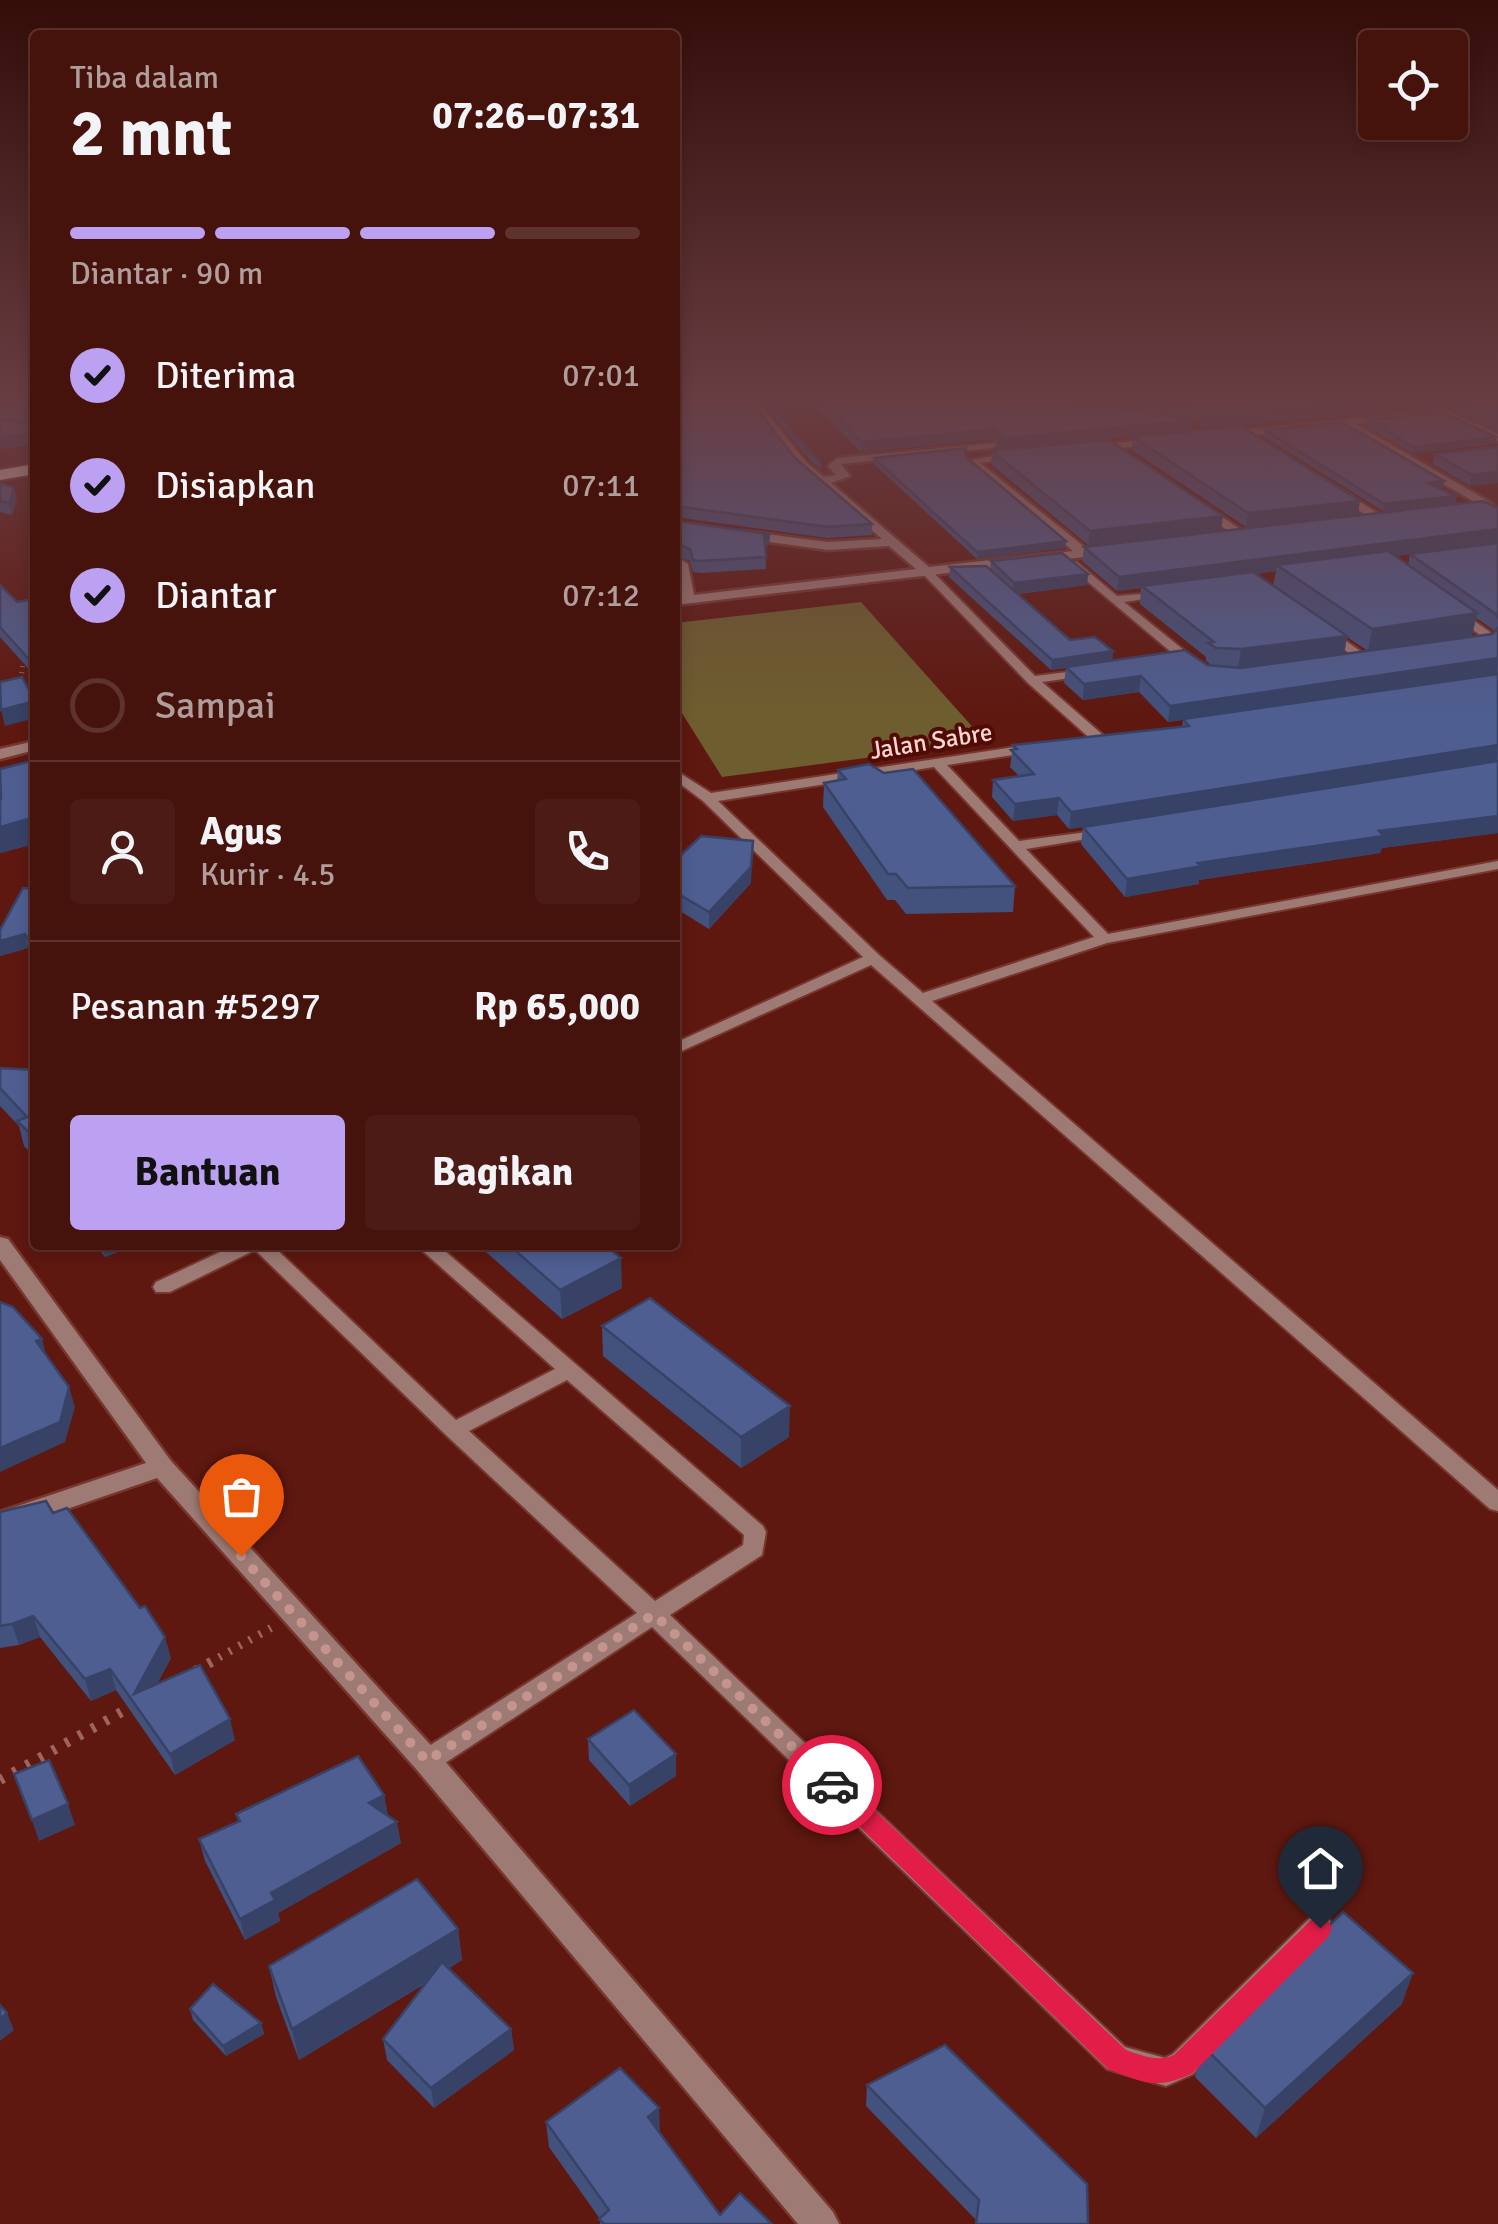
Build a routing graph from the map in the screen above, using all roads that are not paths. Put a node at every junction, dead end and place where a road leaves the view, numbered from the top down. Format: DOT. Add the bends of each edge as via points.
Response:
graph roads {
  1 [pos="849,504"];
  2 [pos="1024,504"];
  3 [pos="1196,504"];
  4 [pos="1357,504"];
  5 [pos="1494,505"];
  6 [pos="1471,508"];
  7 [pos="1397,516"];
  8 [pos="1379,518"];
  9 [pos="1359,520"];
  10 [pos="1261,532"];
  11 [pos="734,534"];
  12 [pos="1241,534"];
  13 [pos="1222,537"];
  14 [pos="890,542"];
  15 [pos="1123,548"];
  16 [pos="1084,553"];
  17 [pos="1062,556"];
  18 [pos="682,564"];
  19 [pos="926,571"];
  20 [pos="1174,592"];
  21 [pos="681,600"];
  22 [pos="1114,600"];
  23 [pos="1443,604"];
  24 [pos="1319,627"];
  25 [pos="1465,646"];
  26 [pos="1388,658"];
  27 [pos="1167,661"];
  28 [pos="1368,661"];
  29 [pos="1350,663"];
  30 [pos="1110,669"];
  31 [pos="1032,680"];
  32 [pos="1117,736"];
  33 [pos="1098,738"];
  34 [pos="1080,741"];
  35 [pos="30,746"];
  36 [pos="1044,746"];
  37 [pos="0,754"];
  38 [pos="937,763"];
  39 [pos="680,778"];
  40 [pos="708,798"];
  41 [pos="1113,830"];
  42 [pos="1017,846"];
  43 [pos="1498,865"];
  44 [pos="1104,939"];
  45 [pos="874,958"];
  46 [pos="922,998"];
  47 [pos="680,1047"];
  48 [pos="0,1244"];
  49 [pos="242,1250"];
  50 [pos="266,1250"];
  51 [pos="432,1250"];
  52 [pos="162,1288"];
  53 [pos="566,1371"];
  54 [pos="454,1430"];
  55 [pos="162,1467"];
  56 [pos="1498,1503"];
  57 [pos="0,1522"];
  58 [pos="654,1614"];
  59 [pos="427,1761"];
  60 [pos="1320,1928"];
  61 [pos="822,2224"];
  1 -- 14 [label="street"];
  2 -- 16 [label="street"];
  3 -- 12 [label="street"];
  4 -- 8 [label="street"];
  5 -- 6 [label="street"];
  7 -- 8 [label="street"];
  8 -- 9 [label="street"];
  10 -- 12 [label="street"];
  11 -- 14 [label="street" via="828,546"];
  12 -- 13 [label="street"];
  14 -- 19 [label="street"];
  15 -- 16 [label="street"];
  16 -- 17 [label="street"];
  17 -- 19 [label="street"];
  17 -- 22 [label="lane"];
  18 -- 21 [label="street"];
  19 -- 21 [label="street"];
  19 -- 31 [label="lane"];
  20 -- 22 [label="lane"];
  22 -- 27 [label="lane" via="1192,662"];
  23 -- 25 [label="lane" via="1486,634 1484,643"];
  24 -- 28 [label="lane"];
  26 -- 28 [label="lane"];
  28 -- 29 [label="lane"];
  30 -- 31 [label="lane"];
  31 -- 33 [label="lane"];
  32 -- 33 [label="lane"];
  33 -- 34 [label="lane"];
  35 -- 37 [label="street"];
  36 -- 38 [label="lane, Jalan Sabre"];
  38 -- 40 [label="lane, Jalan Sabre"];
  38 -- 42 [label="lane"];
  39 -- 40 [label="lane"];
  40 -- 45 [label="lane"];
  41 -- 42 [label="lane"];
  42 -- 44 [label="lane"];
  43 -- 44 [label="lane"];
  44 -- 46 [label="lane"];
  45 -- 46 [label="lane"];
  45 -- 47 [label="lane"];
  46 -- 56 [label="lane"];
  48 -- 55 [label="street"];
  49 -- 52 [label="lane"];
  50 -- 54 [label="lane"];
  51 -- 53 [label="lane"];
  53 -- 54 [label="lane"];
  53 -- 58 [label="lane" via="756,1532 754,1550"];
  54 -- 58 [label="lane"];
  55 -- 57 [label="street"];
  55 -- 59 [label="street"];
  58 -- 59 [label="lane"];
  58 -- 60 [label="lane" via="1117,2060 1166,2072 1183,2064"];
  59 -- 61 [label="street"];
}
